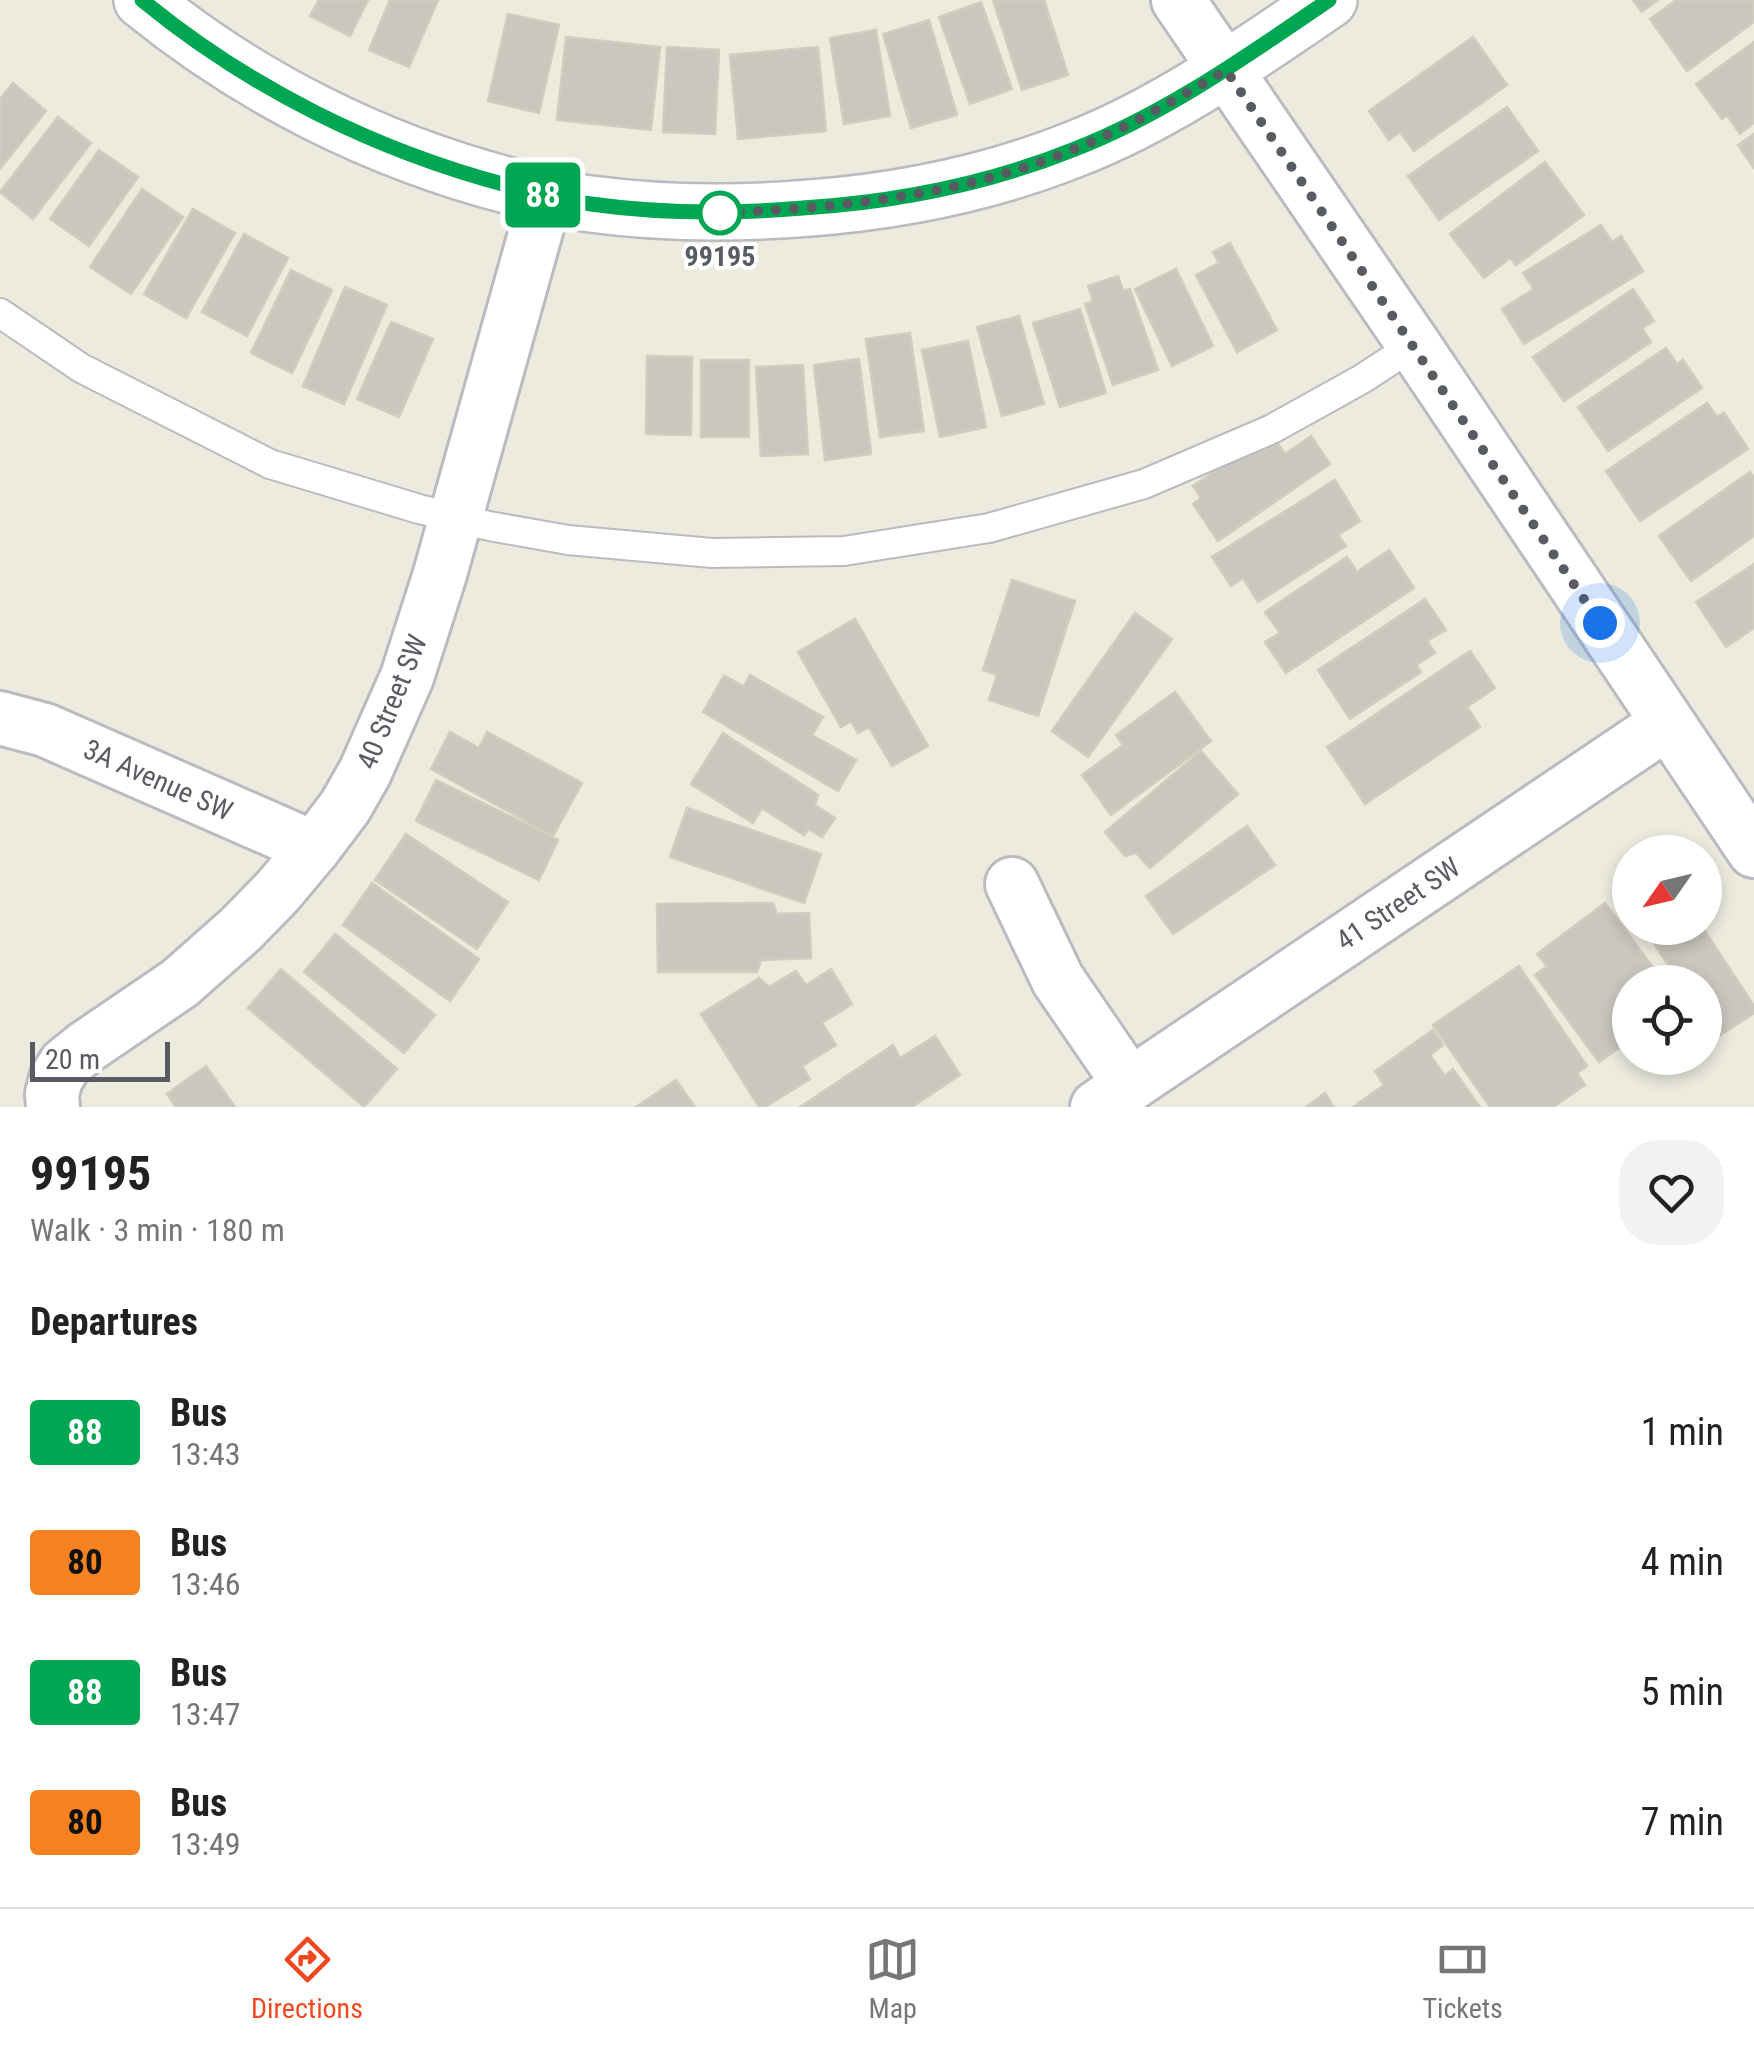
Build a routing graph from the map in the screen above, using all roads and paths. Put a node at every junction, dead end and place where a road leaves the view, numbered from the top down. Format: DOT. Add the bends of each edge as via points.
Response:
graph roads {
  1 [pos="142,0"];
  2 [pos="1178,0"];
  3 [pos="1329,0"];
  4 [pos="1226,70"];
  5 [pos="546,195"];
  6 [pos="0,312"];
  7 [pos="1414,345"];
  8 [pos="455,518"];
  9 [pos="0,718"];
  10 [pos="1667,724"];
  11 [pos="314,848"];
  12 [pos="1754,851"];
  13 [pos="1012,884"];
  14 [pos="1113,1096"];
  15 [pos="52,1100"];
  1 -- 5 [label="street" via="244,74 391,148"];
  2 -- 4 [label="street"];
  3 -- 4 [label="street"];
  4 -- 5 [label="street" via="1076,149 938,191 857,204 703,214"];
  4 -- 7 [label="street"];
  5 -- 8 [label="street, 40 Street SW"];
  6 -- 8 [label="lane" via="81,368 270,464"];
  7 -- 8 [label="lane" via="1272,428 1144,484 989,528 844,550 712,554 568,540"];
  7 -- 10 [label="street"];
  8 -- 11 [label="street, 40 Street SW" via="385,730"];
  9 -- 11 [label="street, 3A Avenue SW" via="45,730"];
  10 -- 12 [label="street"];
  10 -- 14 [label="street, 41 Street SW"];
  11 -- 15 [label="street, 40 Street SW" via="211,957 66,1064"];
  13 -- 14 [label="street, 41 Street SW"];
}
